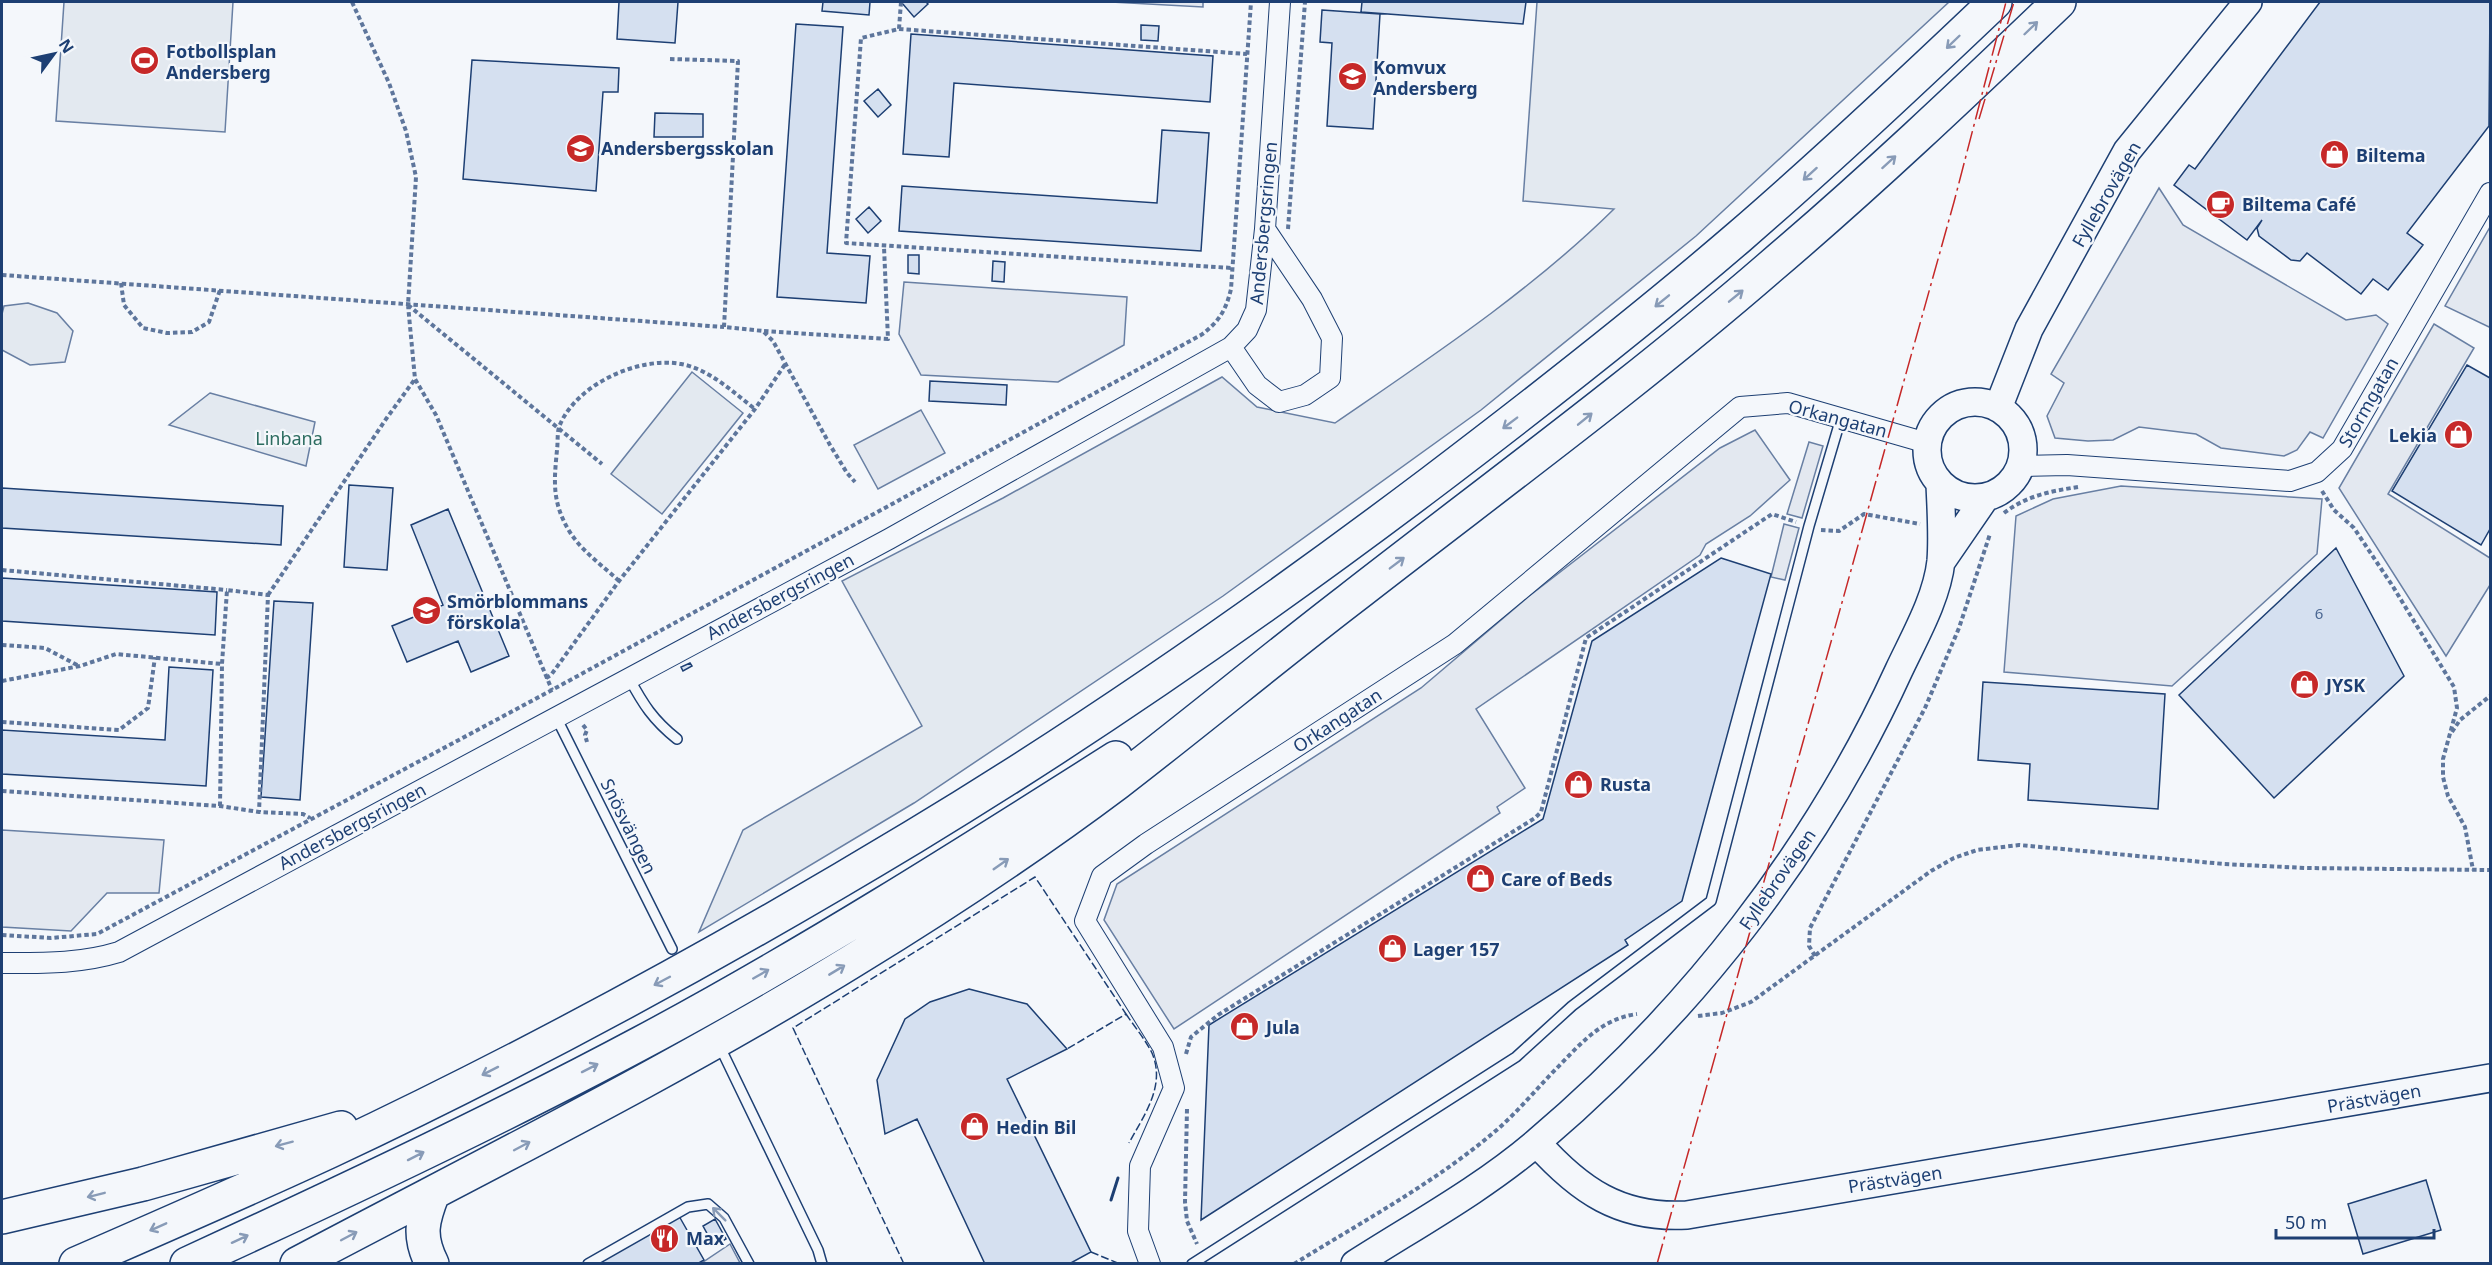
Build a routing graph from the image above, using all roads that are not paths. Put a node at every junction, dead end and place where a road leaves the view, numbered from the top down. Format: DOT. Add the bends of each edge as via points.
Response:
graph roads {
  1 [pos="1280,2"];
  2 [pos="1995,2"];
  3 [pos="2059,2"];
  4 [pos="2248,2"];
  5 [pos="2490,193"];
  6 [pos="1270,236"];
  7 [pos="1231,347"];
  8 [pos="1998,408"];
  9 [pos="1842,417"];
  10 [pos="1927,443"];
  11 [pos="2021,466"];
  12 [pos="1940,484"];
  13 [pos="1992,508"];
  14 [pos="1950,534"];
  15 [pos="1350,598"];
  16 [pos="628,678"];
  17 [pos="562,714"];
  18 [pos="677,739"];
  19 [pos="672,949"];
  20 [pos="2,963"];
  21 [pos="721,1049"];
  22 [pos="2490,1078"];
  23 [pos="421,1106"];
  24 [pos="1537,1143"];
  25 [pos="433,1193"];
  26 [pos="2,1217"];
  27 [pos="76,1263"];
  28 [pos="187,1263"];
  29 [pos="297,1263"];
  30 [pos="432,1263"];
  31 [pos="588,1263"];
  32 [pos="749,1263"];
  33 [pos="822,1263"];
  34 [pos="1150,1263"];
  35 [pos="1192,1263"];
  36 [pos="1355,1263"];
  1 -- 6 [label="street, Andersbergsringen"];
  2 -- 23 [label="highway, one-way" via="1736,239 1543,398 1326,563 1137,693 915,835 703,958"];
  15 -- 3 [label="highway, one-way" via="1568,433 1767,271 1918,137"];
  4 -- 8 [label="street, Fyllebrovägen" via="2127,151 2029,329"];
  5 -- 11 [label="street, Stormgatan" via="2342,449 2318,472 2290,481 2067,465"];
  6 -- 7 [label="street, Andersbergsringen" via="1256,310 1247,330"];
  6 -- 7 [label="street" via="1312,299 1332,338 1330,378 1305,395 1279,402 1257,385"];
  7 -- 16 [label="street, Andersbergsringen" via="889,539"];
  8 -- 10 [label="street" via="1971,402 1953,407 1933,425"];
  8 -- 11 [label="street" via="2018,428 2023,447"];
  9 -- 10 [label="street, Orkangatan"];
  9 -- 34 [label="street, Orkangatan" via="1788,403 1740,407 1455,644 1102,876 1085,921 1163,1047 1173,1089 1140,1166 1138,1231"];
  9 -- 35 [label="lane" via="1809,526 1711,901 1572,1006 1516,1057"];
  10 -- 12 [label="street, Fyllebrovägen" via="1928,465"];
  11 -- 13 [label="street"];
  12 -- 13 [label="street" via="1960,497"];
  12 -- 14 [label="street, Fyllebrovägen"];
  13 -- 14 [label="street"];
  14 -- 24 [label="street, Fyllebrovägen" via="1930,598 1890,690 1846,772 1785,871 1702,980 1629,1059"];
  25 -- 15 [label="highway, one-way" via="749,1022 856,959 1113,786"];
  28 -- 15 [label="highway, one-way" via="343,1192 652,1036 911,888 1164,727"];
  16 -- 17 [label="street, Andersbergsringen"];
  16 -- 18 [label="lane" via="652,717"];
  17 -- 19 [label="lane, Snösvängen"];
  17 -- 20 [label="street, Andersbergsringen" via="119,952 63,964"];
  21 -- 33 [label="lane"];
  22 -- 24 [label="street, Prästvägen" via="1687,1215 1663,1216 1618,1206 1569,1176"];
  23 -- 26 [label="highway, one-way" via="143,1184"];
  23 -- 27 [label="highway, one-way"];
  24 -- 36 [label="street" via="1496,1174"];
  29 -- 25 [label="highway, one-way"];
  25 -- 30 [label="highway" via="422,1227"];
  32 -- 31 [label="lane, one-way" via="724,1218 708,1204 688,1207"];
}
